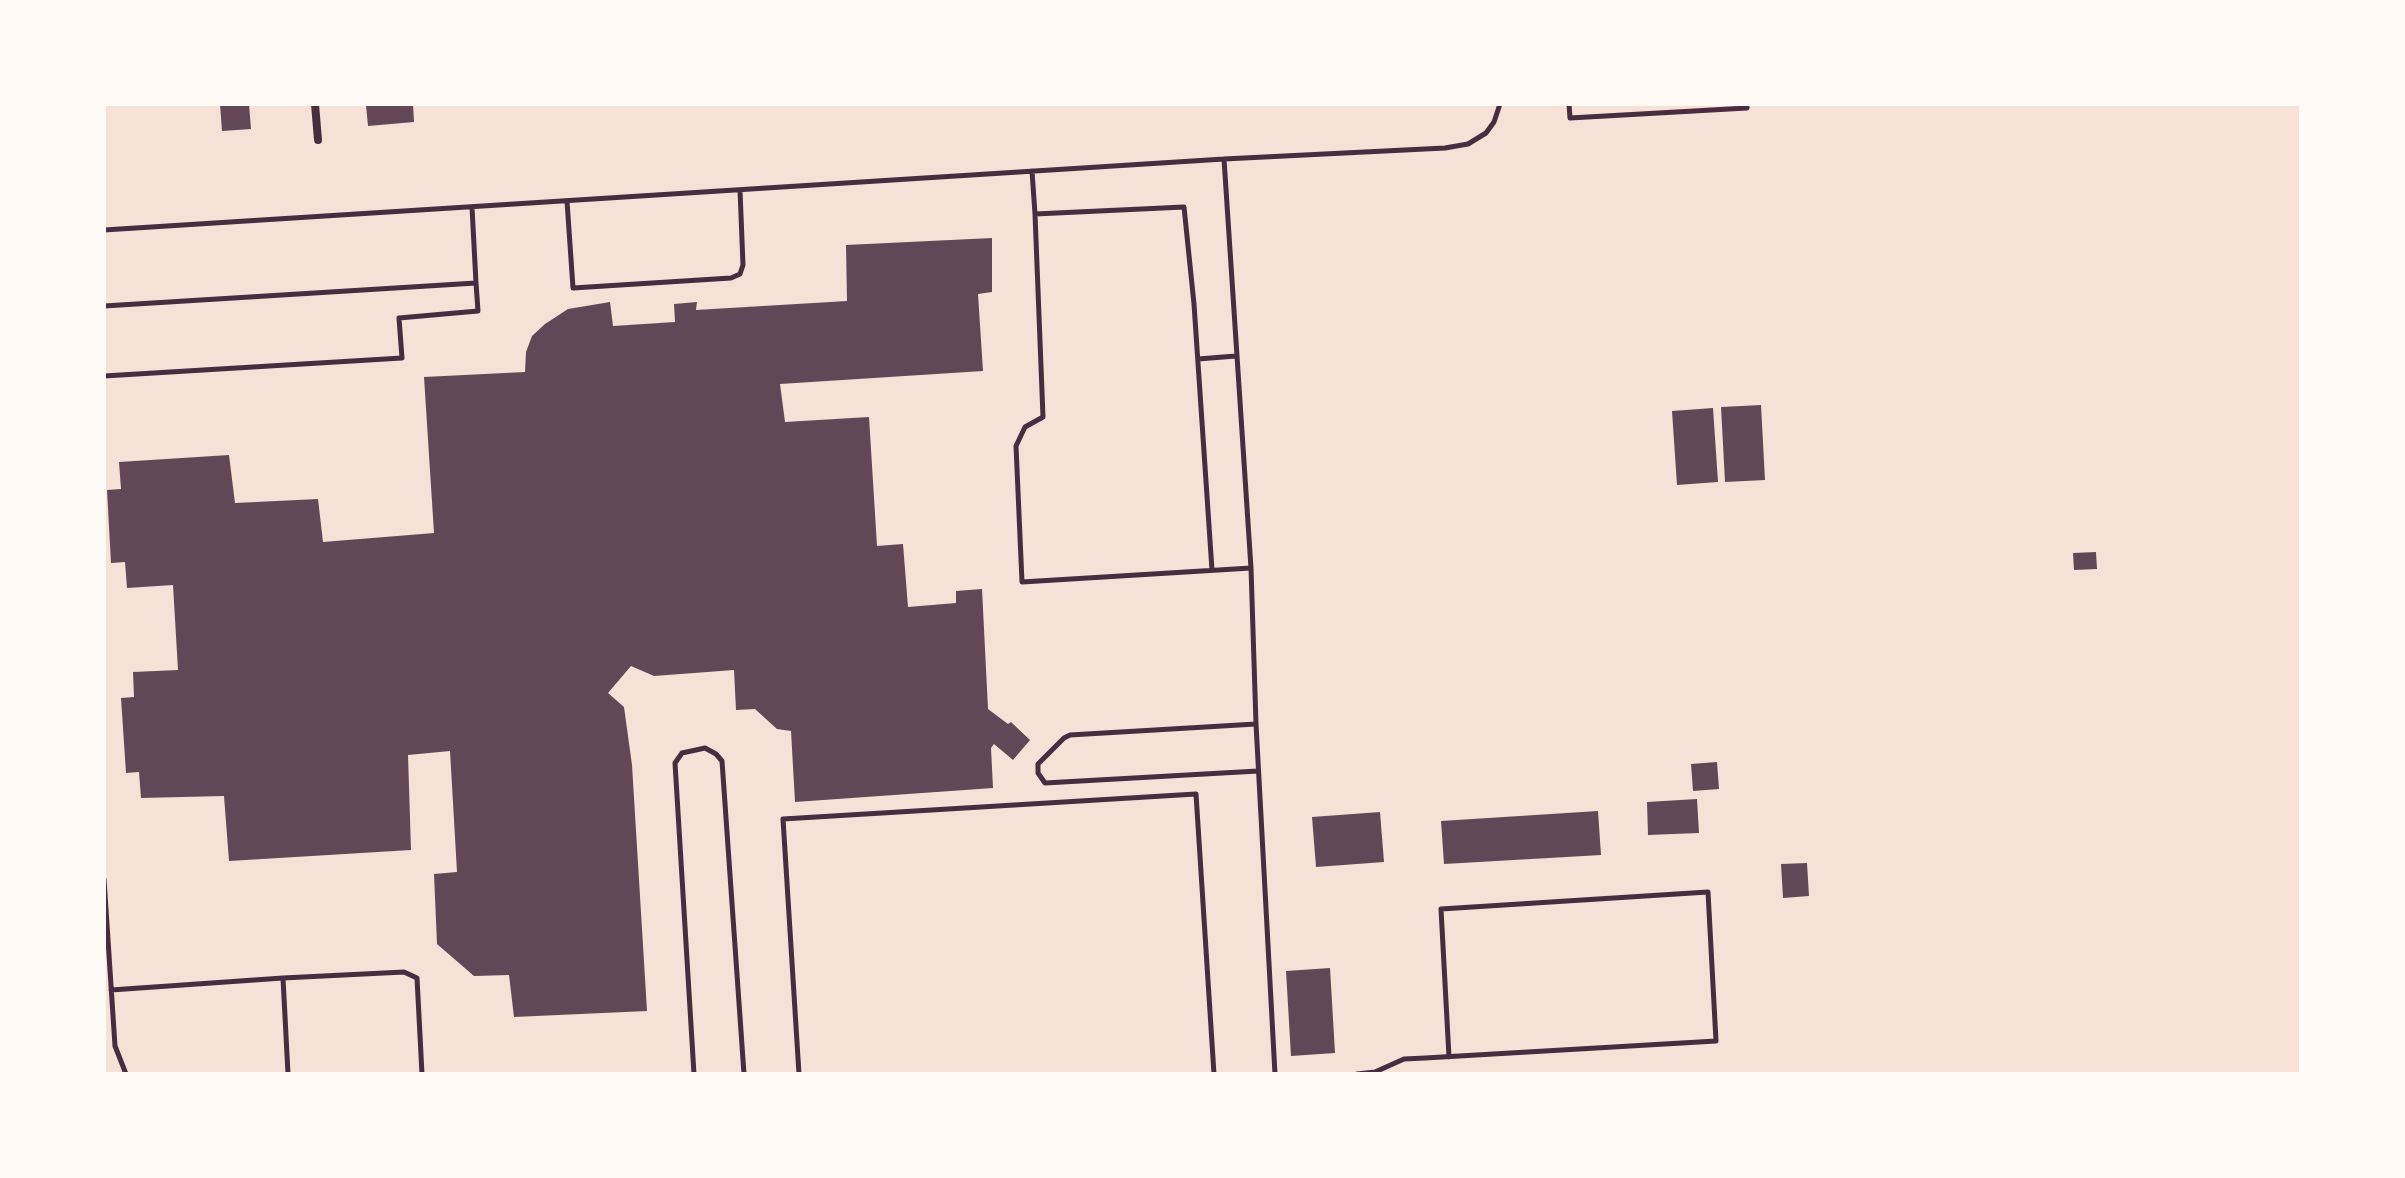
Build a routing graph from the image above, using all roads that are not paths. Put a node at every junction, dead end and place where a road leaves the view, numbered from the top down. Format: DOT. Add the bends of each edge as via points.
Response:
graph roads {
  1 [pos="315,104"];
  2 [pos="1500,104"];
  3 [pos="1569,104"];
  4 [pos="1747,104"];
  5 [pos="318,140"];
  6 [pos="1224,159"];
  7 [pos="1032,171"];
  8 [pos="740,190"];
  9 [pos="567,201"];
  10 [pos="472,207"];
  11 [pos="1035,214"];
  12 [pos="104,230"];
  13 [pos="476,283"];
  14 [pos="104,306"];
  15 [pos="1236,356"];
  16 [pos="1198,359"];
  17 [pos="104,376"];
  18 [pos="1251,568"];
  19 [pos="1212,570"];
  20 [pos="1256,724"];
  21 [pos="1258,771"];
  22 [pos="104,879"];
  23 [pos="283,978"];
  24 [pos="111,990"];
  25 [pos="1449,1057"];
  26 [pos="126,1074"];
  27 [pos="288,1074"];
  28 [pos="422,1074"];
  29 [pos="694,1074"];
  30 [pos="744,1074"];
  31 [pos="799,1074"];
  32 [pos="1214,1074"];
  33 [pos="1275,1074"];
  34 [pos="1357,1074"];
  1 -- 5 [label="street"];
  2 -- 6 [label="lane" via="1486,133 1468,144"];
  3 -- 4 [label="lane" via="1570,118"];
  6 -- 7 [label="lane"];
  6 -- 15 [label="lane"];
  7 -- 8 [label="lane"];
  7 -- 11 [label="lane"];
  8 -- 9 [label="lane"];
  8 -- 9 [label="lane" via="743,265 731,278 573,288"];
  9 -- 10 [label="lane"];
  10 -- 12 [label="lane"];
  10 -- 13 [label="lane"];
  11 -- 16 [label="lane" via="1184,207"];
  11 -- 19 [label="lane" via="1043,417 1025,427 1016,446 1022,582"];
  13 -- 14 [label="lane"];
  13 -- 17 [label="lane" via="478,311 399,318 402,358"];
  15 -- 16 [label="lane"];
  15 -- 18 [label="lane"];
  16 -- 19 [label="lane"];
  18 -- 19 [label="lane"];
  18 -- 20 [label="lane"];
  20 -- 21 [label="lane"];
  20 -- 21 [label="lane" via="1070,735 1038,764 1038,773 1045,783"];
  21 -- 33 [label="lane"];
  22 -- 24 [label="lane"];
  23 -- 24 [label="lane"];
  23 -- 27 [label="lane"];
  23 -- 28 [label="lane" via="404,972 417,978"];
  24 -- 26 [label="lane" via="115,1046"];
  25 -- 25 [label="lane" via="1716,1041 1708,892 1441,909"];
  25 -- 34 [label="lane" via="1404,1059"];
  29 -- 30 [label="lane" via="675,763 682,753 705,748 722,761"];
  31 -- 32 [label="lane" via="783,819 1196,794"];
}
